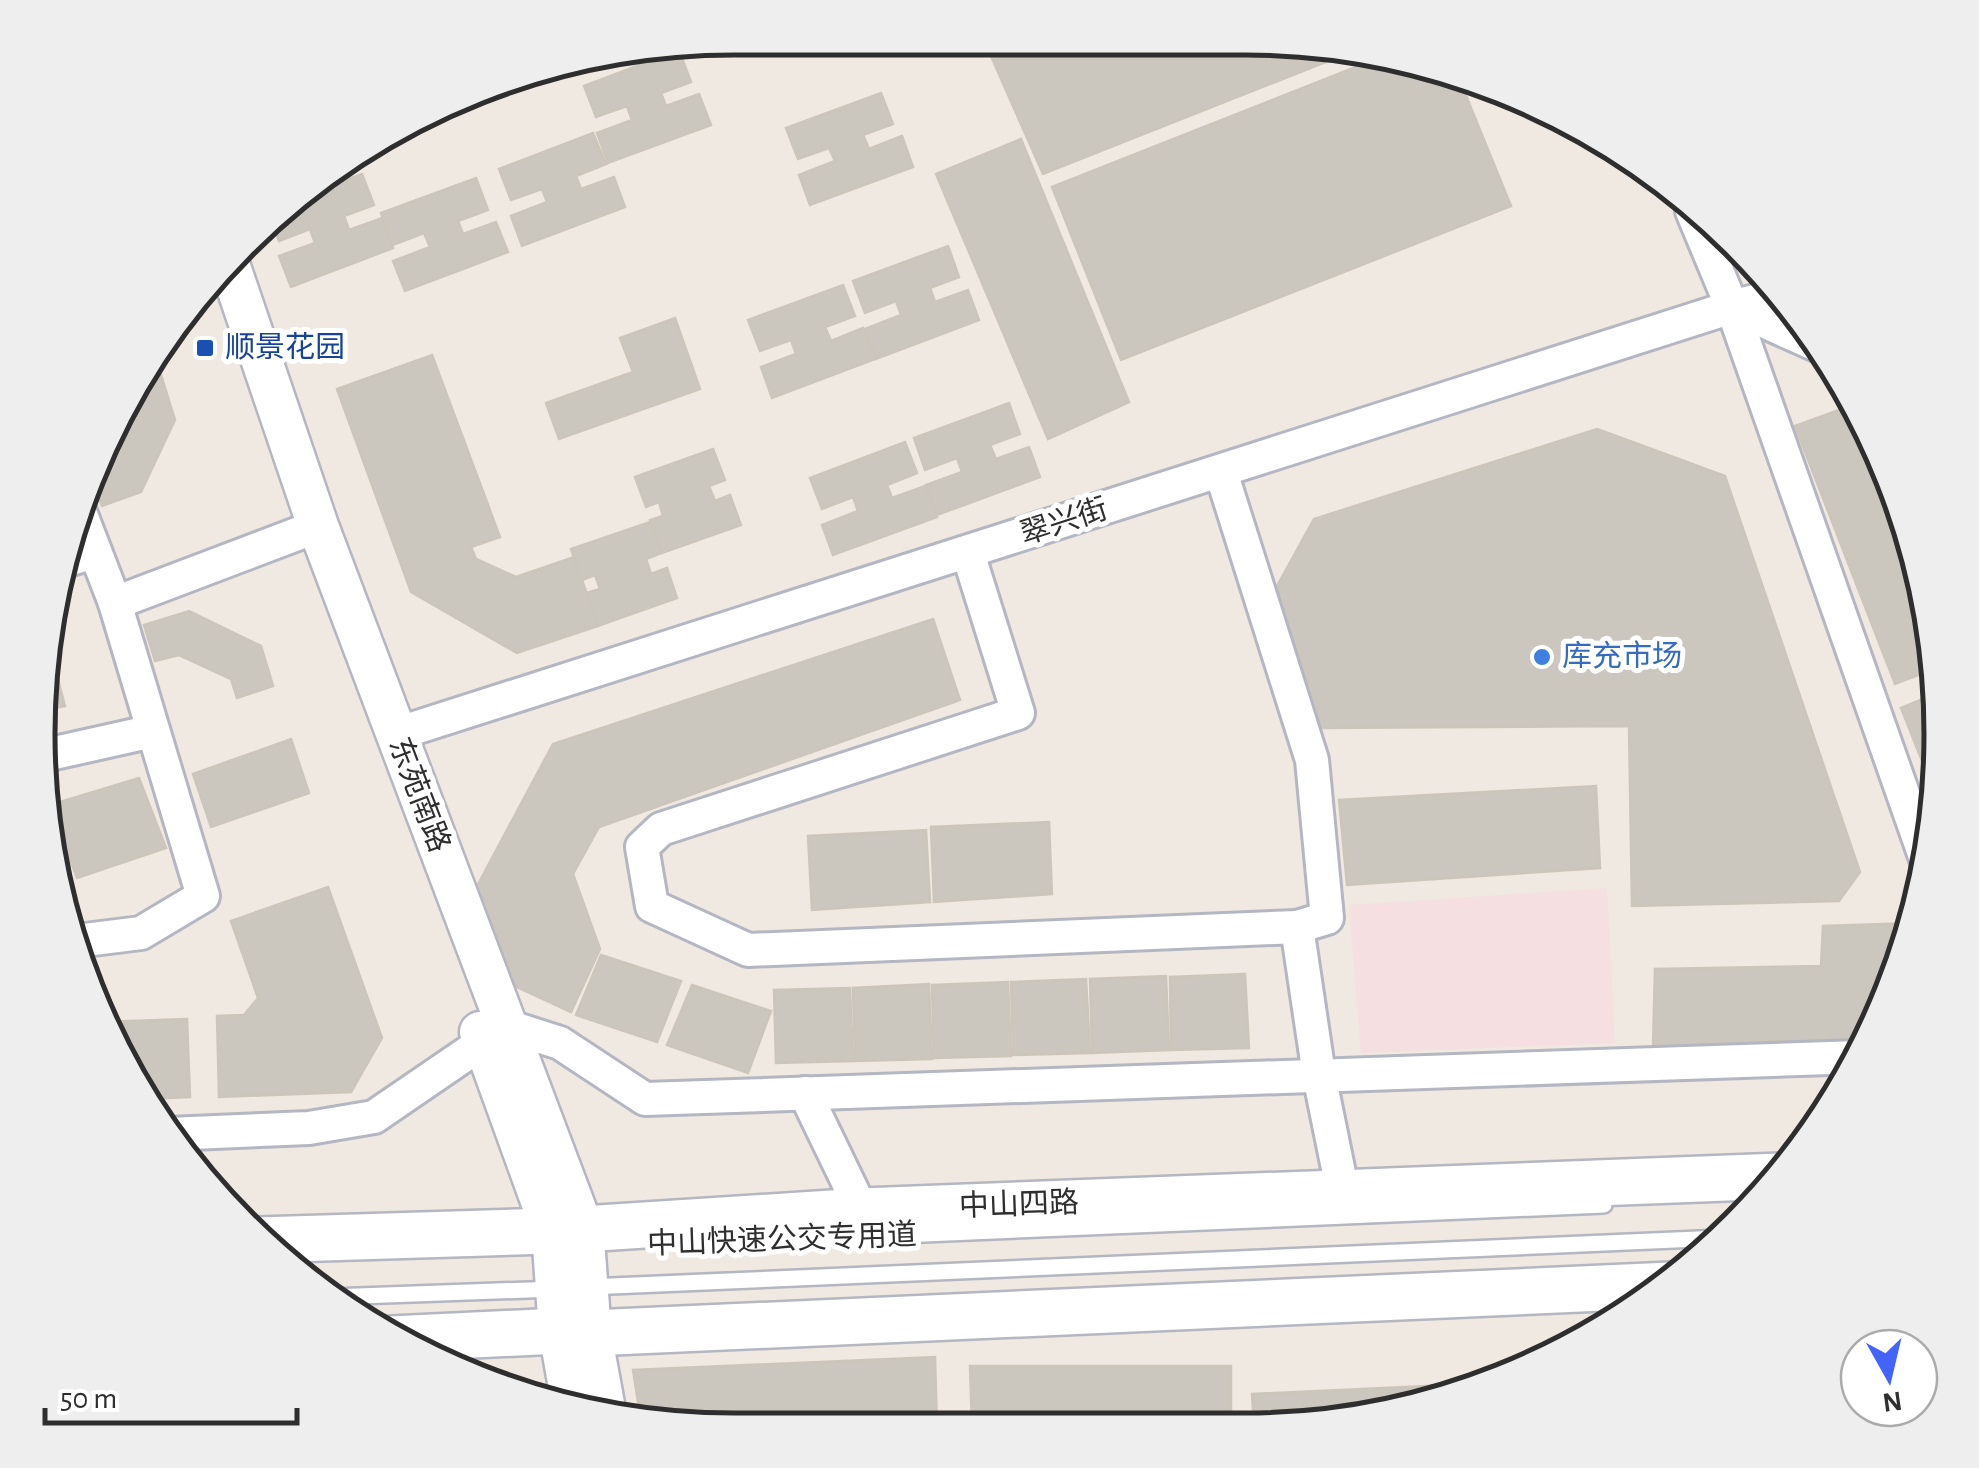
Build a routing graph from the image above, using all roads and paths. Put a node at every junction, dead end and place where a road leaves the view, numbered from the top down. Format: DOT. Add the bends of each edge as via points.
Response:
graph roads {
  1 [pos="1700,231"];
  2 [pos="233,277"];
  3 [pos="215,297"];
  4 [pos="1765,298"];
  5 [pos="1732,307"];
  6 [pos="1795,336"];
  7 [pos="1221,472"];
  8 [pos="87,530"];
  9 [pos="309,530"];
  10 [pos="95,552"];
  11 [pos="968,553"];
  12 [pos="78,557"];
  13 [pos="115,604"];
  14 [pos="154,731"];
  15 [pos="396,734"];
  16 [pos="55,753"];
  17 [pos="1917,832"];
  18 [pos="1298,927"];
  19 [pos="87,940"];
  20 [pos="496,1034"];
  21 [pos="1842,1057"];
  22 [pos="1319,1075"];
  23 [pos="804,1093"];
  24 [pos="185,1133"];
  25 [pos="1759,1177"];
  26 [pos="1342,1193"];
  27 [pos="1623,1204"];
  28 [pos="862,1212"];
  29 [pos="1699,1239"];
  30 [pos="284,1243"];
  31 [pos="705,1243"];
  32 [pos="571,1270"];
  33 [pos="1642,1285"];
  34 [pos="351,1295"];
  35 [pos="412,1332"];
  36 [pos="573,1393"];
  37 [pos="602,1400"];
  1 -- 5 [label="street"];
  2 -- 9 [label="street, 东苑南路"];
  3 -- 9 [label="street, 东苑南路"];
  4 -- 5 [label="street, 翠兴街"];
  5 -- 6 [label="street"];
  5 -- 7 [label="street, 翠兴街"];
  5 -- 17 [label="street"];
  7 -- 11 [label="street, 翠兴街"];
  7 -- 18 [label="street" via="1312,760 1327,918"];
  8 -- 10 [label="street"];
  9 -- 13 [label="street"];
  9 -- 15 [label="street, 东苑南路"];
  9 -- 20 [label="street, 东苑南路"];
  10 -- 12 [label="street"];
  10 -- 13 [label="street"];
  11 -- 15 [label="street, 翠兴街"];
  11 -- 18 [label="street" via="1018,713 661,828 642,847 652,906 748,950"];
  13 -- 14 [label="street"];
  14 -- 16 [label="street"];
  14 -- 19 [label="street" via="203,896 141,933"];
  15 -- 20 [label="street, 东苑南路"];
  18 -- 22 [label="street"];
  20 -- 23 [label="street" via="560,1043 645,1098"];
  20 -- 24 [label="street" via="374,1117 309,1128"];
  20 -- 32 [label="street, 东苑南路"];
  21 -- 22 [label="street"];
  22 -- 23 [label="street"];
  22 -- 26 [label="street"];
  23 -- 28 [label="street"];
  25 -- 26 [label="main road, 中山四路"];
  26 -- 28 [label="main road, 中山四路"];
  27 -- 31 [label="lane, 中山快速公交专用道"];
  28 -- 32 [label="main road, 中山四路"];
  29 -- 32 [label="lane, 中山快速公交专用道"];
  30 -- 32 [label="main road, 中山四路"];
  32 -- 33 [label="main road, 中山四路"];
  32 -- 34 [label="lane, 中山快速公交专用道"];
  32 -- 35 [label="main road, 中山四路"];
  32 -- 36 [label="street"];
  32 -- 37 [label="street"];
}
